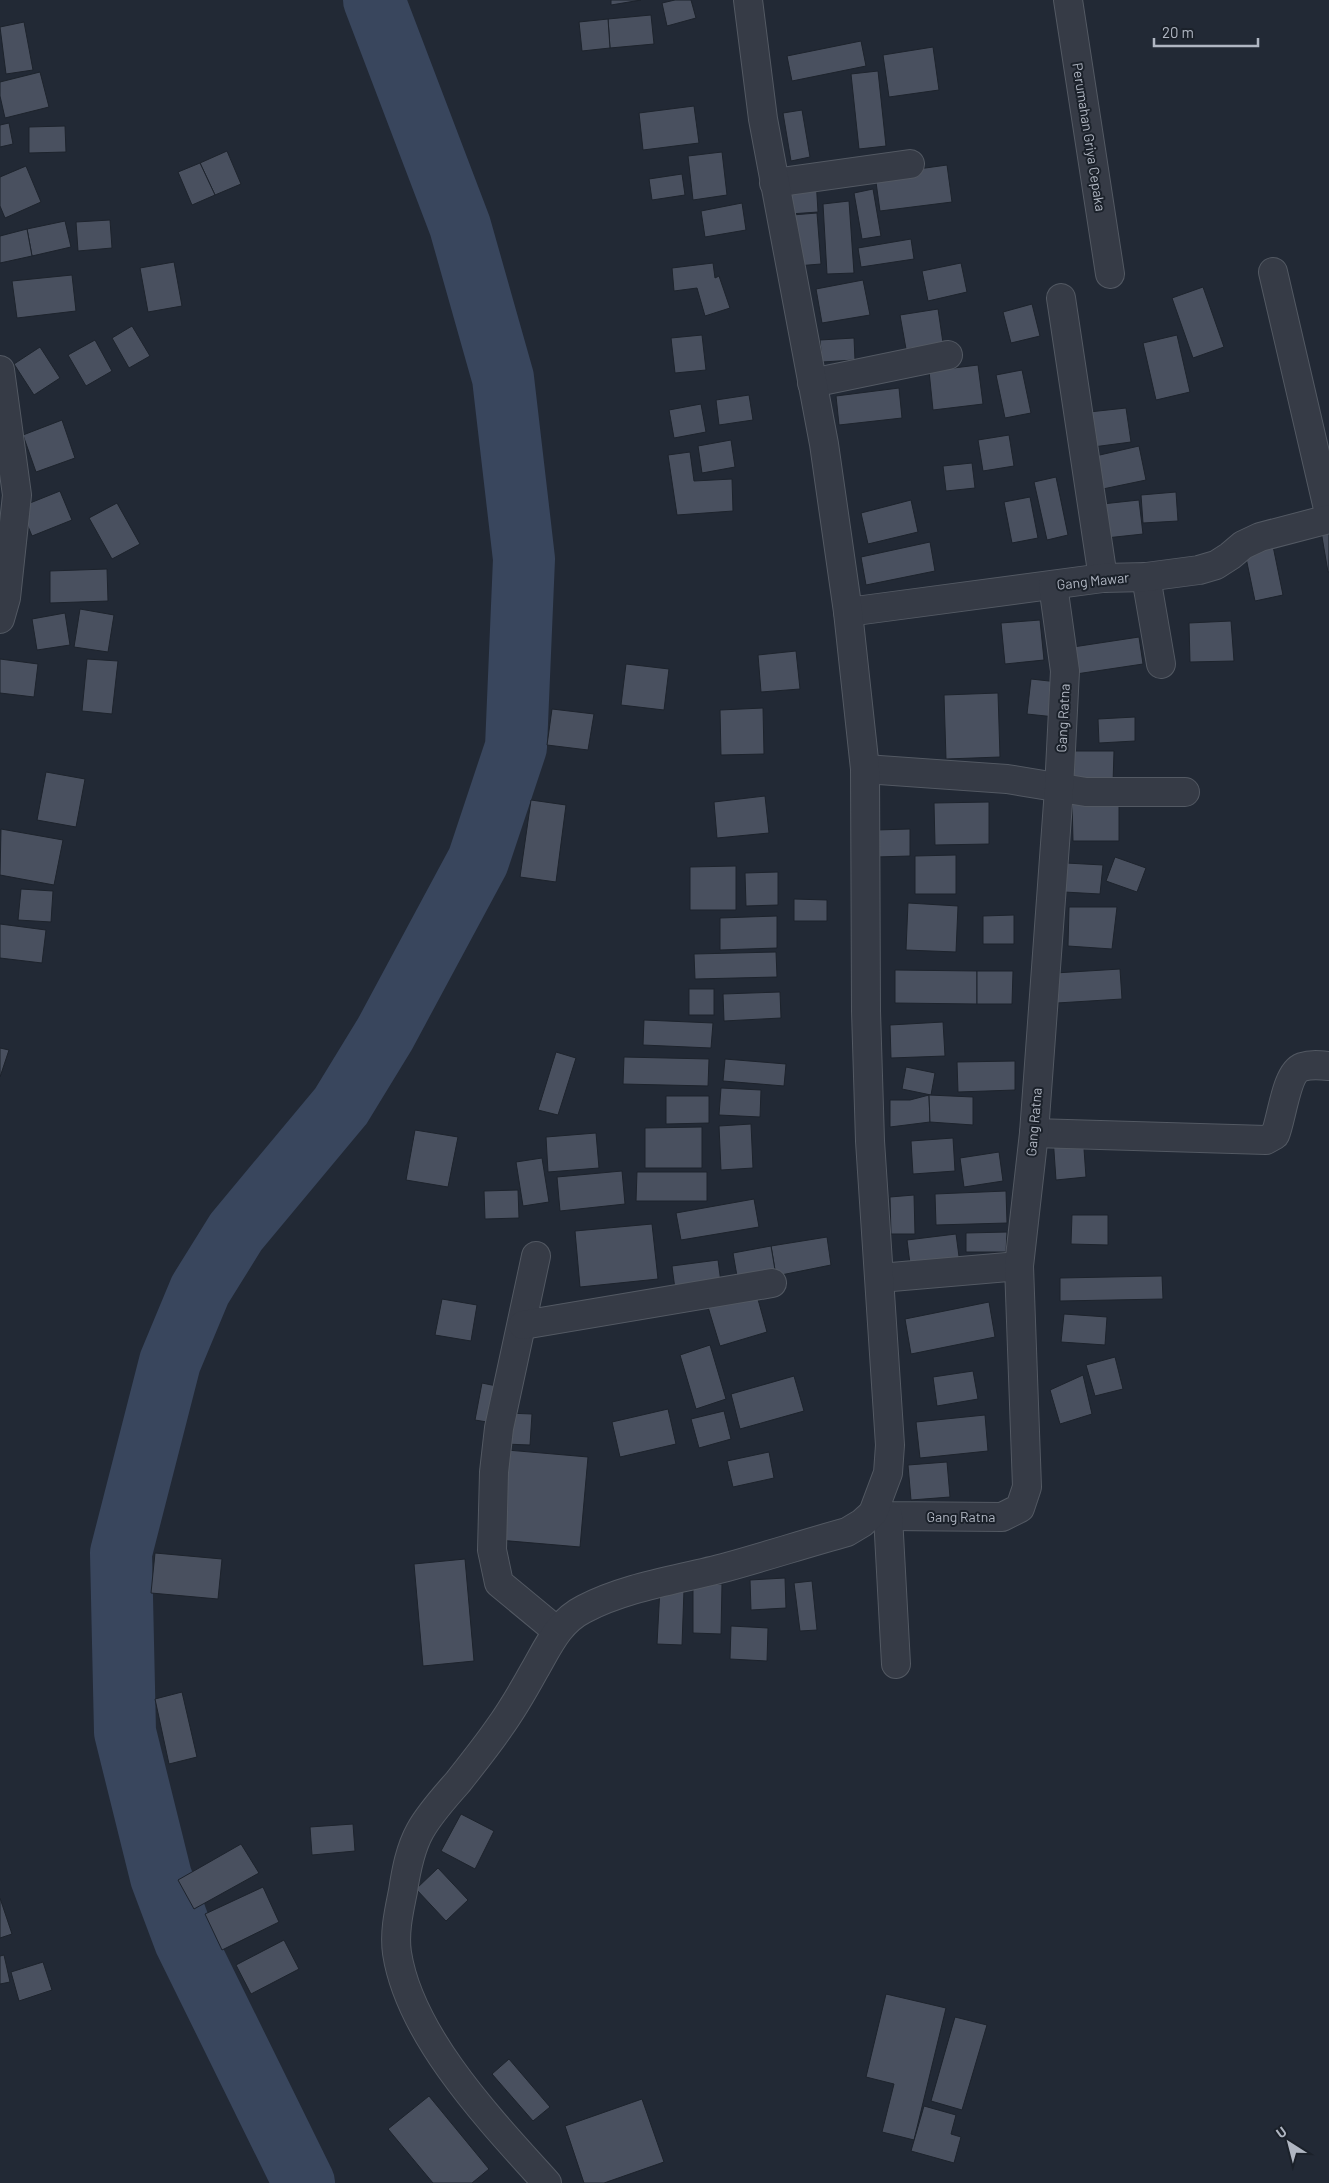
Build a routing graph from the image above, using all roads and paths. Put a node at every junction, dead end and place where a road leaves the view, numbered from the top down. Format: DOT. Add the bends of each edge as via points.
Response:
graph roads {
  1 [pos="748,0"];
  2 [pos="1068,0"];
  3 [pos="910,164"];
  4 [pos="774,183"];
  5 [pos="1273,272"];
  6 [pos="1110,274"];
  7 [pos="1061,298"];
  8 [pos="948,355"];
  9 [pos="0,370"];
  10 [pos="812,383"];
  11 [pos="1329,513"];
  12 [pos="1329,519"];
  13 [pos="1146,577"];
  14 [pos="1103,578"];
  15 [pos="1053,585"];
  16 [pos="848,612"];
  17 [pos="0,619"];
  18 [pos="1161,664"];
  19 [pos="864,769"];
  20 [pos="1059,789"];
  21 [pos="1185,792"];
  22 [pos="1329,1066"];
  23 [pos="1034,1133"];
  24 [pos="536,1256"];
  25 [pos="1019,1266"];
  26 [pos="880,1278"];
  27 [pos="772,1283"];
  28 [pos="522,1325"];
  29 [pos="880,1515"];
  30 [pos="557,1632"];
  31 [pos="896,1664"];
  32 [pos="547,2183"];
  1 -- 4 [label="street"];
  2 -- 6 [label="street, Perumahan Griya Cepaka"];
  3 -- 4 [label="street"];
  4 -- 10 [label="street"];
  5 -- 11 [label="street"];
  7 -- 14 [label="street"];
  8 -- 10 [label="street"];
  9 -- 17 [label="street" via="16,495 6,598"];
  10 -- 16 [label="street"];
  12 -- 13 [label="street, Gang Mawar" via="1260,537 1244,544 1216,565"];
  13 -- 14 [label="street, Gang Mawar"];
  13 -- 18 [label="street"];
  14 -- 15 [label="street, Gang Mawar"];
  15 -- 16 [label="street, Gang Mawar"];
  15 -- 20 [label="street, Gang Ratna" via="1065,671"];
  16 -- 19 [label="street"];
  19 -- 20 [label="street" via="1007,779"];
  19 -- 26 [label="street" via="870,1142"];
  20 -- 21 [label="street"];
  20 -- 23 [label="street, Gang Ratna"];
  22 -- 23 [label="street" via="1312,1064 1300,1068 1292,1076 1276,1134 1266,1140"];
  23 -- 25 [label="street, Gang Ratna"];
  24 -- 28 [label="street"];
  25 -- 26 [label="street"];
  25 -- 29 [label="street, Gang Ratna" via="1027,1487 1020,1508 1002,1517"];
  26 -- 29 [label="street" via="890,1445"];
  27 -- 28 [label="street"];
  28 -- 30 [label="street" via="499,1428 492,1550 499,1583"];
  29 -- 30 [label="street" via="846,1532 726,1568 668,1580 615,1596 583,1609"];
  29 -- 31 [label="street"];
  30 -- 32 [label="street" via="513,1709 419,1832 410,1856 396,1936 397,1953 410,1996 446,2062 479,2108"];
}
